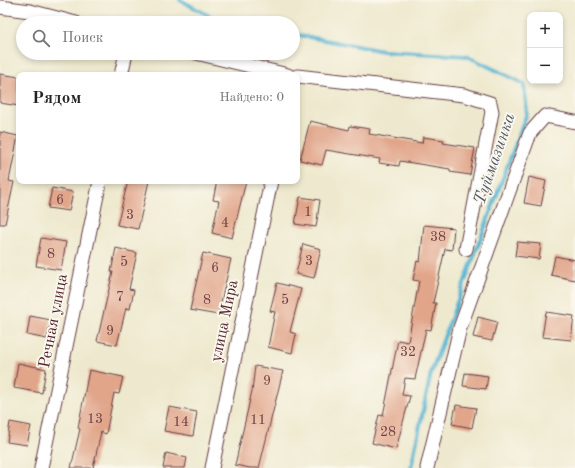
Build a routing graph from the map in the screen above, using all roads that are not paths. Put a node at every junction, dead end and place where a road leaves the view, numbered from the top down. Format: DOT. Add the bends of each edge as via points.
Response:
graph roads {
  1 [pos="0,7"];
  2 [pos="49,16"];
  3 [pos="124,60"];
  4 [pos="225,60"];
  5 [pos="122,72"];
  6 [pos="275,72"];
  7 [pos="300,76"];
  8 [pos="575,122"];
  9 [pos="99,184"];
  10 [pos="270,184"];
  11 [pos="466,249"];
  12 [pos="41,468"];
  13 [pos="212,468"];
  14 [pos="427,468"];
  1 -- 2 [label="street"];
  3 -- 5 [label="street"];
  4 -- 6 [label="street"];
  7 -- 11 [label="street" via="464,95 490,103 492,112"];
  8 -- 14 [label="street" via="545,116 530,133 460,328"];
  9 -- 12 [label="street, Речная улица"];
  10 -- 13 [label="street, улица Мира"];
}
